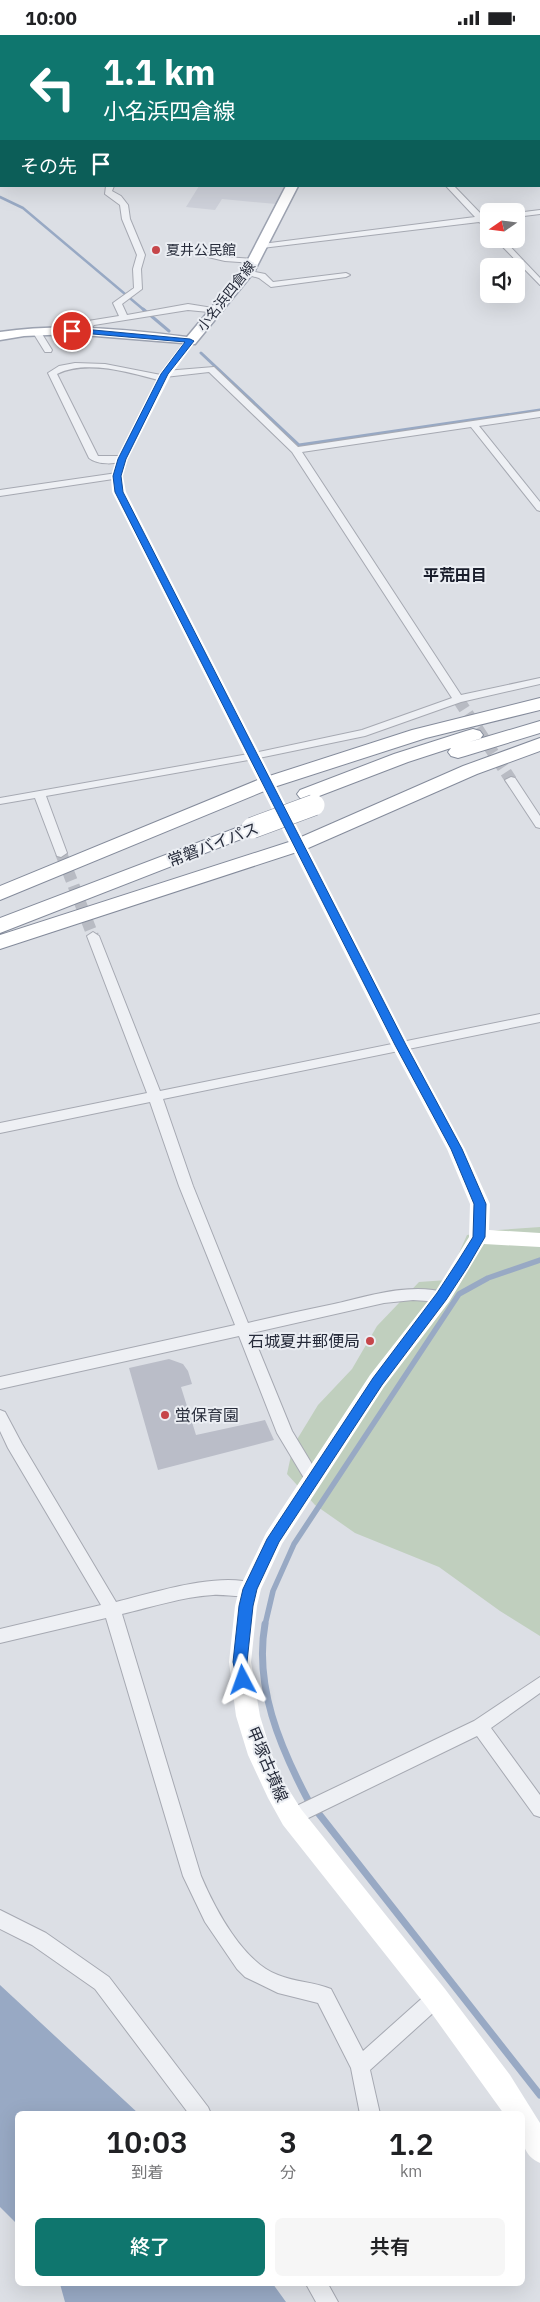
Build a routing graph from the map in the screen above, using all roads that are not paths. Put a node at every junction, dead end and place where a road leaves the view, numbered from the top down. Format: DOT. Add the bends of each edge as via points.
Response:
graph roads {
  1 [pos="110,187"];
  2 [pos="292,187"];
  3 [pos="451,187"];
  4 [pos="540,212"];
  5 [pos="480,214"];
  6 [pos="525,214"];
  7 [pos="480,220"];
  8 [pos="262,246"];
  9 [pos="507,248"];
  10 [pos="198,252"];
  11 [pos="251,267"];
  12 [pos="346,275"];
  13 [pos="540,283"];
  14 [pos="216,311"];
  15 [pos="124,318"];
  16 [pos="36,331"];
  17 [pos="83,331"];
  18 [pos="0,336"];
  19 [pos="190,341"];
  20 [pos="48,350"];
  21 [pos="164,376"];
  22 [pos="540,414"];
  23 [pos="474,425"];
  24 [pos="296,450"];
  25 [pos="122,459"];
  26 [pos="117,476"];
  27 [pos="0,493"];
  28 [pos="540,508"];
  29 [pos="540,681"];
  30 [pos="458,699"];
  31 [pos="540,704"];
  32 [pos="540,716"];
  33 [pos="540,727"];
  34 [pos="540,744"];
  35 [pos="254,756"];
  36 [pos="511,780"];
  37 [pos="267,783"];
  38 [pos="39,794"];
  39 [pos="310,799"];
  40 [pos="0,801"];
  41 [pos="250,822"];
  42 [pos="540,825"];
  43 [pos="299,845"];
  44 [pos="62,853"];
  45 [pos="0,894"];
  46 [pos="0,912"];
  47 [pos="0,926"];
  48 [pos="93,936"];
  49 [pos="0,941"];
  50 [pos="540,1018"];
  51 [pos="400,1045"];
  52 [pos="154,1096"];
  53 [pos="0,1128"];
  54 [pos="479,1237"];
  55 [pos="540,1241"];
  56 [pos="442,1297"];
  57 [pos="244,1329"];
  58 [pos="0,1383"];
  59 [pos="0,1416"];
  60 [pos="313,1479"];
  61 [pos="250,1589"];
  62 [pos="112,1610"];
  63 [pos="0,1636"];
  64 [pos="540,1684"];
  65 [pos="480,1726"];
  66 [pos="540,1809"];
  67 [pos="298,1814"];
  68 [pos="0,1919"];
  69 [pos="436,1998"];
  70 [pos="360,2066"];
  71 [pos="199,2111"];
  72 [pos="369,2111"];
  73 [pos="518,2111"];
  74 [pos="525,2123"];
  75 [pos="540,2149"];
  76 [pos="317,2286"];
  77 [pos="328,2302"];
  1 -- 15 [label="street" via="108,192 124,205 126,219 141,255 137,269 139,286 117,303"];
  2 -- 8 [label="main road, 小名浜四倉線"];
  3 -- 5 [label="street"];
  4 -- 6 [label="street"];
  7 -- 8 [label="street"];
  8 -- 11 [label="main road, 小名浜四倉線"];
  9 -- 13 [label="street"];
  10 -- 11 [label="street"];
  11 -- 12 [label="street" via="271,285"];
  11 -- 14 [label="main road, 小名浜四倉線"];
  14 -- 15 [label="street" via="188,307"];
  14 -- 19 [label="main road, 小名浜四倉線"];
  15 -- 17 [label="street" via="91,323"];
  16 -- 17 [label="main road, 小名浜四倉線"];
  16 -- 18 [label="main road, 小名浜四倉線"];
  16 -- 20 [label="street"];
  17 -- 19 [label="main road, 小名浜四倉線"];
  19 -- 21 [label="main road, 甲塚古墳線"];
  21 -- 24 [label="street" via="211,369"];
  21 -- 25 [label="main road, 甲塚古墳線"];
  21 -- 25 [label="street" via="92,365 59,369 52,373 95,460"];
  22 -- 23 [label="street"];
  23 -- 24 [label="street"];
  23 -- 28 [label="street"];
  24 -- 30 [label="street"];
  25 -- 26 [label="main road, 甲塚古墳線"];
  26 -- 27 [label="street"];
  26 -- 35 [label="main road, 甲塚古墳線" via="119,492 127,509"];
  29 -- 30 [label="street"];
  30 -- 35 [label="street" via="365,733"];
  31 -- 37 [label="highway" via="419,734"];
  32 -- 39 [label="highway, 常磐バイパス" via="401,758"];
  33 -- 39 [label="highway, 常磐バイパス"];
  34 -- 43 [label="highway" via="470,770"];
  35 -- 37 [label="main road, 甲塚古墳線"];
  35 -- 38 [label="street"];
  36 -- 42 [label="street"];
  37 -- 43 [label="main road, 甲塚古墳線"];
  37 -- 45 [label="highway"];
  38 -- 40 [label="street"];
  38 -- 44 [label="street"];
  39 -- 41 [label="highway, 常磐バイパス, bridge"];
  41 -- 46 [label="highway, 常磐バイパス"];
  41 -- 47 [label="highway, 常磐バイパス"];
  43 -- 49 [label="highway"];
  43 -- 51 [label="main road, 甲塚古墳線"];
  48 -- 52 [label="street"];
  50 -- 51 [label="street"];
  51 -- 52 [label="street"];
  51 -- 54 [label="main road, 甲塚古墳線" via="456,1149 480,1204"];
  52 -- 53 [label="street"];
  52 -- 57 [label="street" via="186,1186"];
  54 -- 55 [label="main road"];
  54 -- 56 [label="main road, 甲塚古墳線"];
  56 -- 57 [label="street" via="384,1298"];
  56 -- 60 [label="main road, 甲塚古墳線" via="377,1381"];
  57 -- 58 [label="street"];
  57 -- 60 [label="street" via="285,1433"];
  59 -- 62 [label="street"];
  60 -- 61 [label="main road, 甲塚古墳線" via="274,1539"];
  61 -- 62 [label="street" via="192,1591"];
  61 -- 67 [label="main road, 甲塚古墳線" via="240,1662 248,1716 260,1755 276,1790"];
  62 -- 63 [label="street"];
  62 -- 70 [label="street" via="188,1867 200,1897 229,1943 251,1970 278,1983 324,1995"];
  64 -- 65 [label="street"];
  65 -- 66 [label="street"];
  65 -- 67 [label="street"];
  67 -- 69 [label="main road, 甲塚古墳線"];
  68 -- 71 [label="street" via="39,1939 102,1983"];
  69 -- 70 [label="street"];
  69 -- 73 [label="main road, 甲塚古墳線"];
  70 -- 72 [label="street"];
  74 -- 75 [label="main road"];
  76 -- 77 [label="street"];
}
